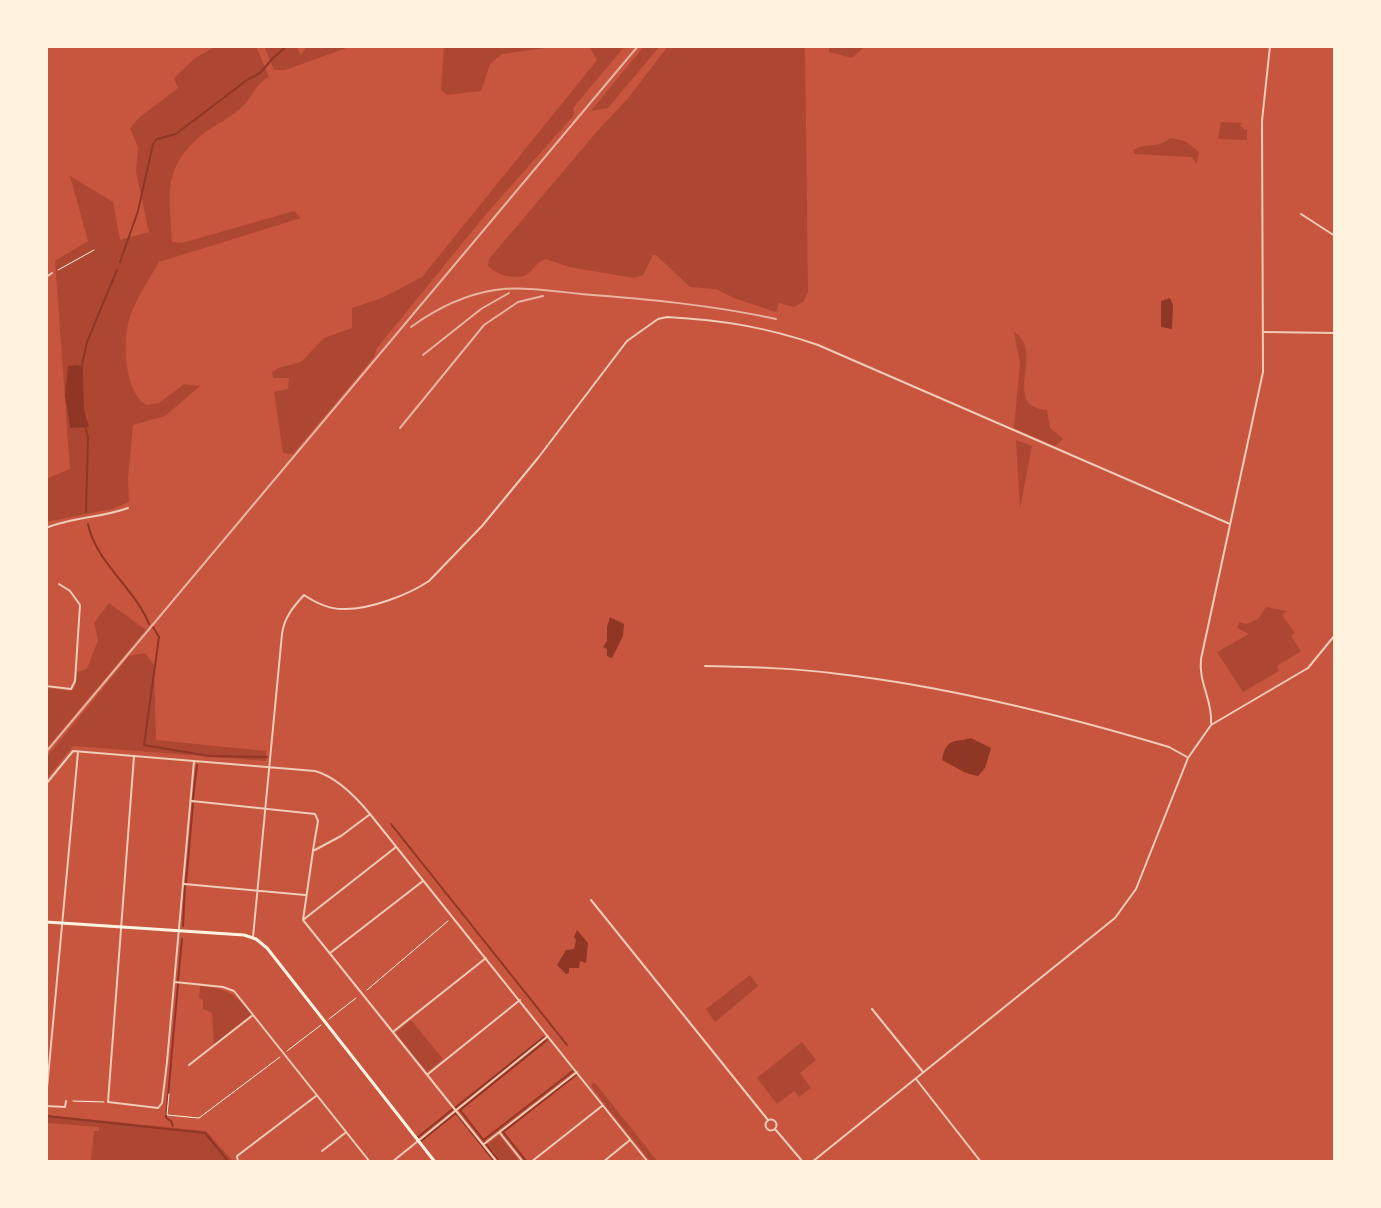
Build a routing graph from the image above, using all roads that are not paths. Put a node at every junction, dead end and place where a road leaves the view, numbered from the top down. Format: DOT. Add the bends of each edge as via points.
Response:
graph roads {
  1 [pos="1270,46"];
  2 [pos="1301,214"];
  3 [pos="1335,236"];
  4 [pos="52,273"];
  5 [pos="46,277"];
  6 [pos="1264,332"];
  7 [pos="1335,333"];
  8 [pos="128,508"];
  9 [pos="1230,524"];
  10 [pos="46,528"];
  11 [pos="59,584"];
  12 [pos="1335,635"];
  13 [pos="705,666"];
  14 [pos="46,686"];
  15 [pos="1211,725"];
  16 [pos="78,751"];
  17 [pos="134,755"];
  18 [pos="1188,758"];
  19 [pos="194,761"];
  20 [pos="269,769"];
  21 [pos="46,784"];
  22 [pos="191,801"];
  23 [pos="265,809"];
  24 [pos="370,814"];
  25 [pos="397,846"];
  26 [pos="313,851"];
  27 [pos="424,880"];
  28 [pos="183,884"];
  29 [pos="258,891"];
  30 [pos="305,895"];
  31 [pos="591,900"];
  32 [pos="303,920"];
  33 [pos="46,922"];
  34 [pos="62,923"];
  35 [pos="121,928"];
  36 [pos="179,932"];
  37 [pos="253,938"];
  38 [pos="330,953"];
  39 [pos="486,958"];
  40 [pos="175,982"];
  41 [pos="520,1000"];
  42 [pos="872,1009"];
  43 [pos="254,1014"];
  44 [pos="394,1032"];
  45 [pos="549,1035"];
  46 [pos="189,1065"];
  47 [pos="577,1071"];
  48 [pos="923,1072"];
  49 [pos="428,1075"];
  50 [pos="915,1078"];
  51 [pos="317,1095"];
  52 [pos="46,1099"];
  53 [pos="66,1101"];
  54 [pos="603,1105"];
  55 [pos="46,1106"];
  56 [pos="456,1110"];
  57 [pos="768,1120"];
  58 [pos="775,1129"];
  59 [pos="346,1132"];
  60 [pos="499,1132"];
  61 [pos="631,1140"];
  62 [pos="418,1141"];
  63 [pos="483,1144"];
  64 [pos="322,1151"];
  65 [pos="238,1162"];
  66 [pos="370,1162"];
  67 [pos="392,1162"];
  68 [pos="435,1162"];
  69 [pos="497,1162"];
  70 [pos="523,1162"];
  71 [pos="531,1162"];
  72 [pos="603,1162"];
  73 [pos="648,1162"];
  74 [pos="803,1162"];
  75 [pos="812,1162"];
  76 [pos="981,1162"];
  1 -- 6 [label="street" via="1262,121"];
  2 -- 3 [label="street"];
  4 -- 5 [label="street"];
  6 -- 7 [label="street"];
  6 -- 9 [label="street" via="1261,386"];
  8 -- 10 [label="street"];
  9 -- 15 [label="street" via="1200,661"];
  9 -- 20 [label="street" via="818,345 741,323 658,319 627,341 482,526 429,581 346,610 304,595 283,623"];
  11 -- 14 [label="street" via="80,605 75,681 71,689"];
  12 -- 15 [label="street" via="1308,668"];
  13 -- 18 [label="street" via="825,672 910,685 1024,707 1169,747"];
  15 -- 18 [label="street"];
  16 -- 17 [label="street"];
  16 -- 21 [label="street"];
  16 -- 34 [label="street"];
  17 -- 19 [label="street"];
  17 -- 35 [label="street"];
  18 -- 48 [label="street" via="1136,889 1121,912"];
  19 -- 20 [label="street"];
  19 -- 22 [label="street"];
  20 -- 23 [label="street"];
  20 -- 24 [label="street" via="324,773"];
  22 -- 23 [label="street"];
  22 -- 28 [label="street"];
  23 -- 26 [label="street" via="318,817"];
  23 -- 29 [label="street"];
  24 -- 25 [label="street"];
  24 -- 26 [label="street"];
  25 -- 27 [label="street"];
  25 -- 32 [label="street"];
  26 -- 30 [label="street"];
  27 -- 38 [label="street"];
  27 -- 39 [label="street"];
  28 -- 29 [label="street"];
  28 -- 36 [label="street"];
  29 -- 30 [label="street"];
  29 -- 37 [label="street"];
  30 -- 32 [label="street"];
  31 -- 57 [label="street"];
  32 -- 38 [label="street"];
  33 -- 34 [label="main road"];
  34 -- 35 [label="main road"];
  34 -- 52 [label="street"];
  35 -- 36 [label="main road"];
  35 -- 40 [label="street" via="108,1102 158,1108 162,1103"];
  36 -- 37 [label="main road"];
  36 -- 40 [label="street"];
  37 -- 62 [label="main road" via="266,947"];
  38 -- 44 [label="street"];
  39 -- 41 [label="street"];
  39 -- 44 [label="street"];
  40 -- 43 [label="street" via="230,988"];
  41 -- 45 [label="street"];
  41 -- 49 [label="street"];
  42 -- 48 [label="street"];
  43 -- 46 [label="street"];
  43 -- 51 [label="street"];
  44 -- 49 [label="street"];
  45 -- 47 [label="street"];
  45 -- 56 [label="street"];
  47 -- 54 [label="street"];
  47 -- 60 [label="street"];
  48 -- 50 [label="street"];
  49 -- 56 [label="street"];
  50 -- 75 [label="street"];
  50 -- 76 [label="street"];
  51 -- 59 [label="street"];
  51 -- 65 [label="street" via="237,1156"];
  53 -- 55 [label="street" via="65,1107"];
  54 -- 61 [label="street"];
  54 -- 71 [label="street"];
  56 -- 62 [label="street"];
  56 -- 63 [label="street"];
  57 -- 58 [label="street" via="776,1121"];
  57 -- 58 [label="street" via="767,1128"];
  58 -- 74 [label="street"];
  59 -- 64 [label="street"];
  59 -- 66 [label="street"];
  60 -- 63 [label="street"];
  60 -- 70 [label="street"];
  61 -- 72 [label="street"];
  61 -- 73 [label="street"];
  62 -- 67 [label="street"];
  62 -- 68 [label="main road"];
  63 -- 69 [label="street"];
}
